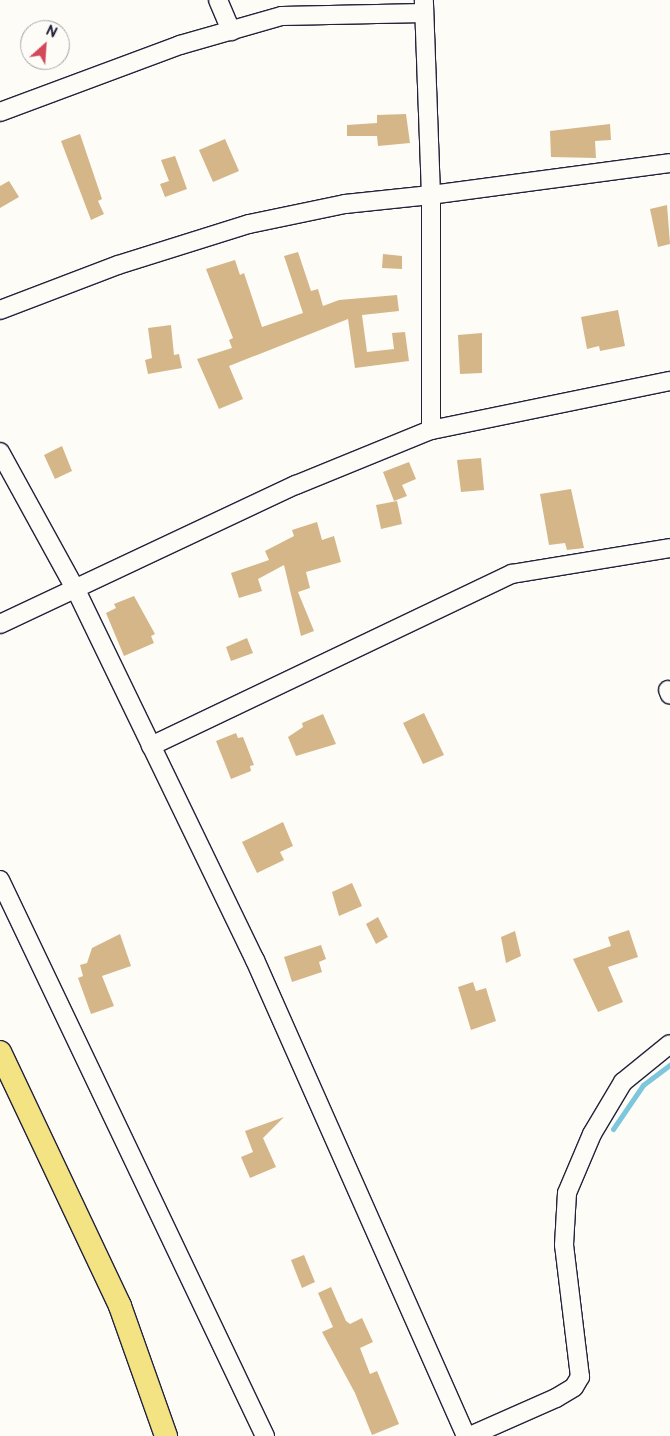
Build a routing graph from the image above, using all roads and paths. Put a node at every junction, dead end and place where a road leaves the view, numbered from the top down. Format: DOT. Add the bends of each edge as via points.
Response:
graph roads {
  1 [pos="218,0"];
  2 [pos="424,6"];
  3 [pos="231,30"];
  4 [pos="0,112"];
  5 [pos="670,162"];
  6 [pos="431,195"];
  7 [pos="0,310"];
  8 [pos="670,382"];
  9 [pos="432,430"];
  10 [pos="0,452"];
  11 [pos="670,548"];
  12 [pos="76,590"];
  13 [pos="0,624"];
  14 [pos="150,746"];
  15 [pos="0,880"];
  16 [pos="670,1044"];
  17 [pos="0,1052"];
  18 [pos="162,1435"];
  19 [pos="265,1436"];
  20 [pos="468,1436"];
  1 -- 3 [label="street"];
  2 -- 3 [label="street" via="282,16"];
  2 -- 6 [label="street"];
  3 -- 4 [label="street"];
  5 -- 6 [label="street"];
  6 -- 7 [label="street" via="345,204 249,224 118,265"];
  6 -- 9 [label="street"];
  8 -- 9 [label="street"];
  9 -- 12 [label="street" via="296,485"];
  10 -- 12 [label="street"];
  11 -- 14 [label="street" via="512,574"];
  12 -- 13 [label="street"];
  12 -- 14 [label="street"];
  14 -- 20 [label="street" via="283,1020"];
  15 -- 19 [label="street"];
  16 -- 20 [label="street" via="623,1082 592,1134 567,1194 564,1245 580,1378 574,1387 556,1398"];
  17 -- 18 [label="main road" via="120,1306"];
}
